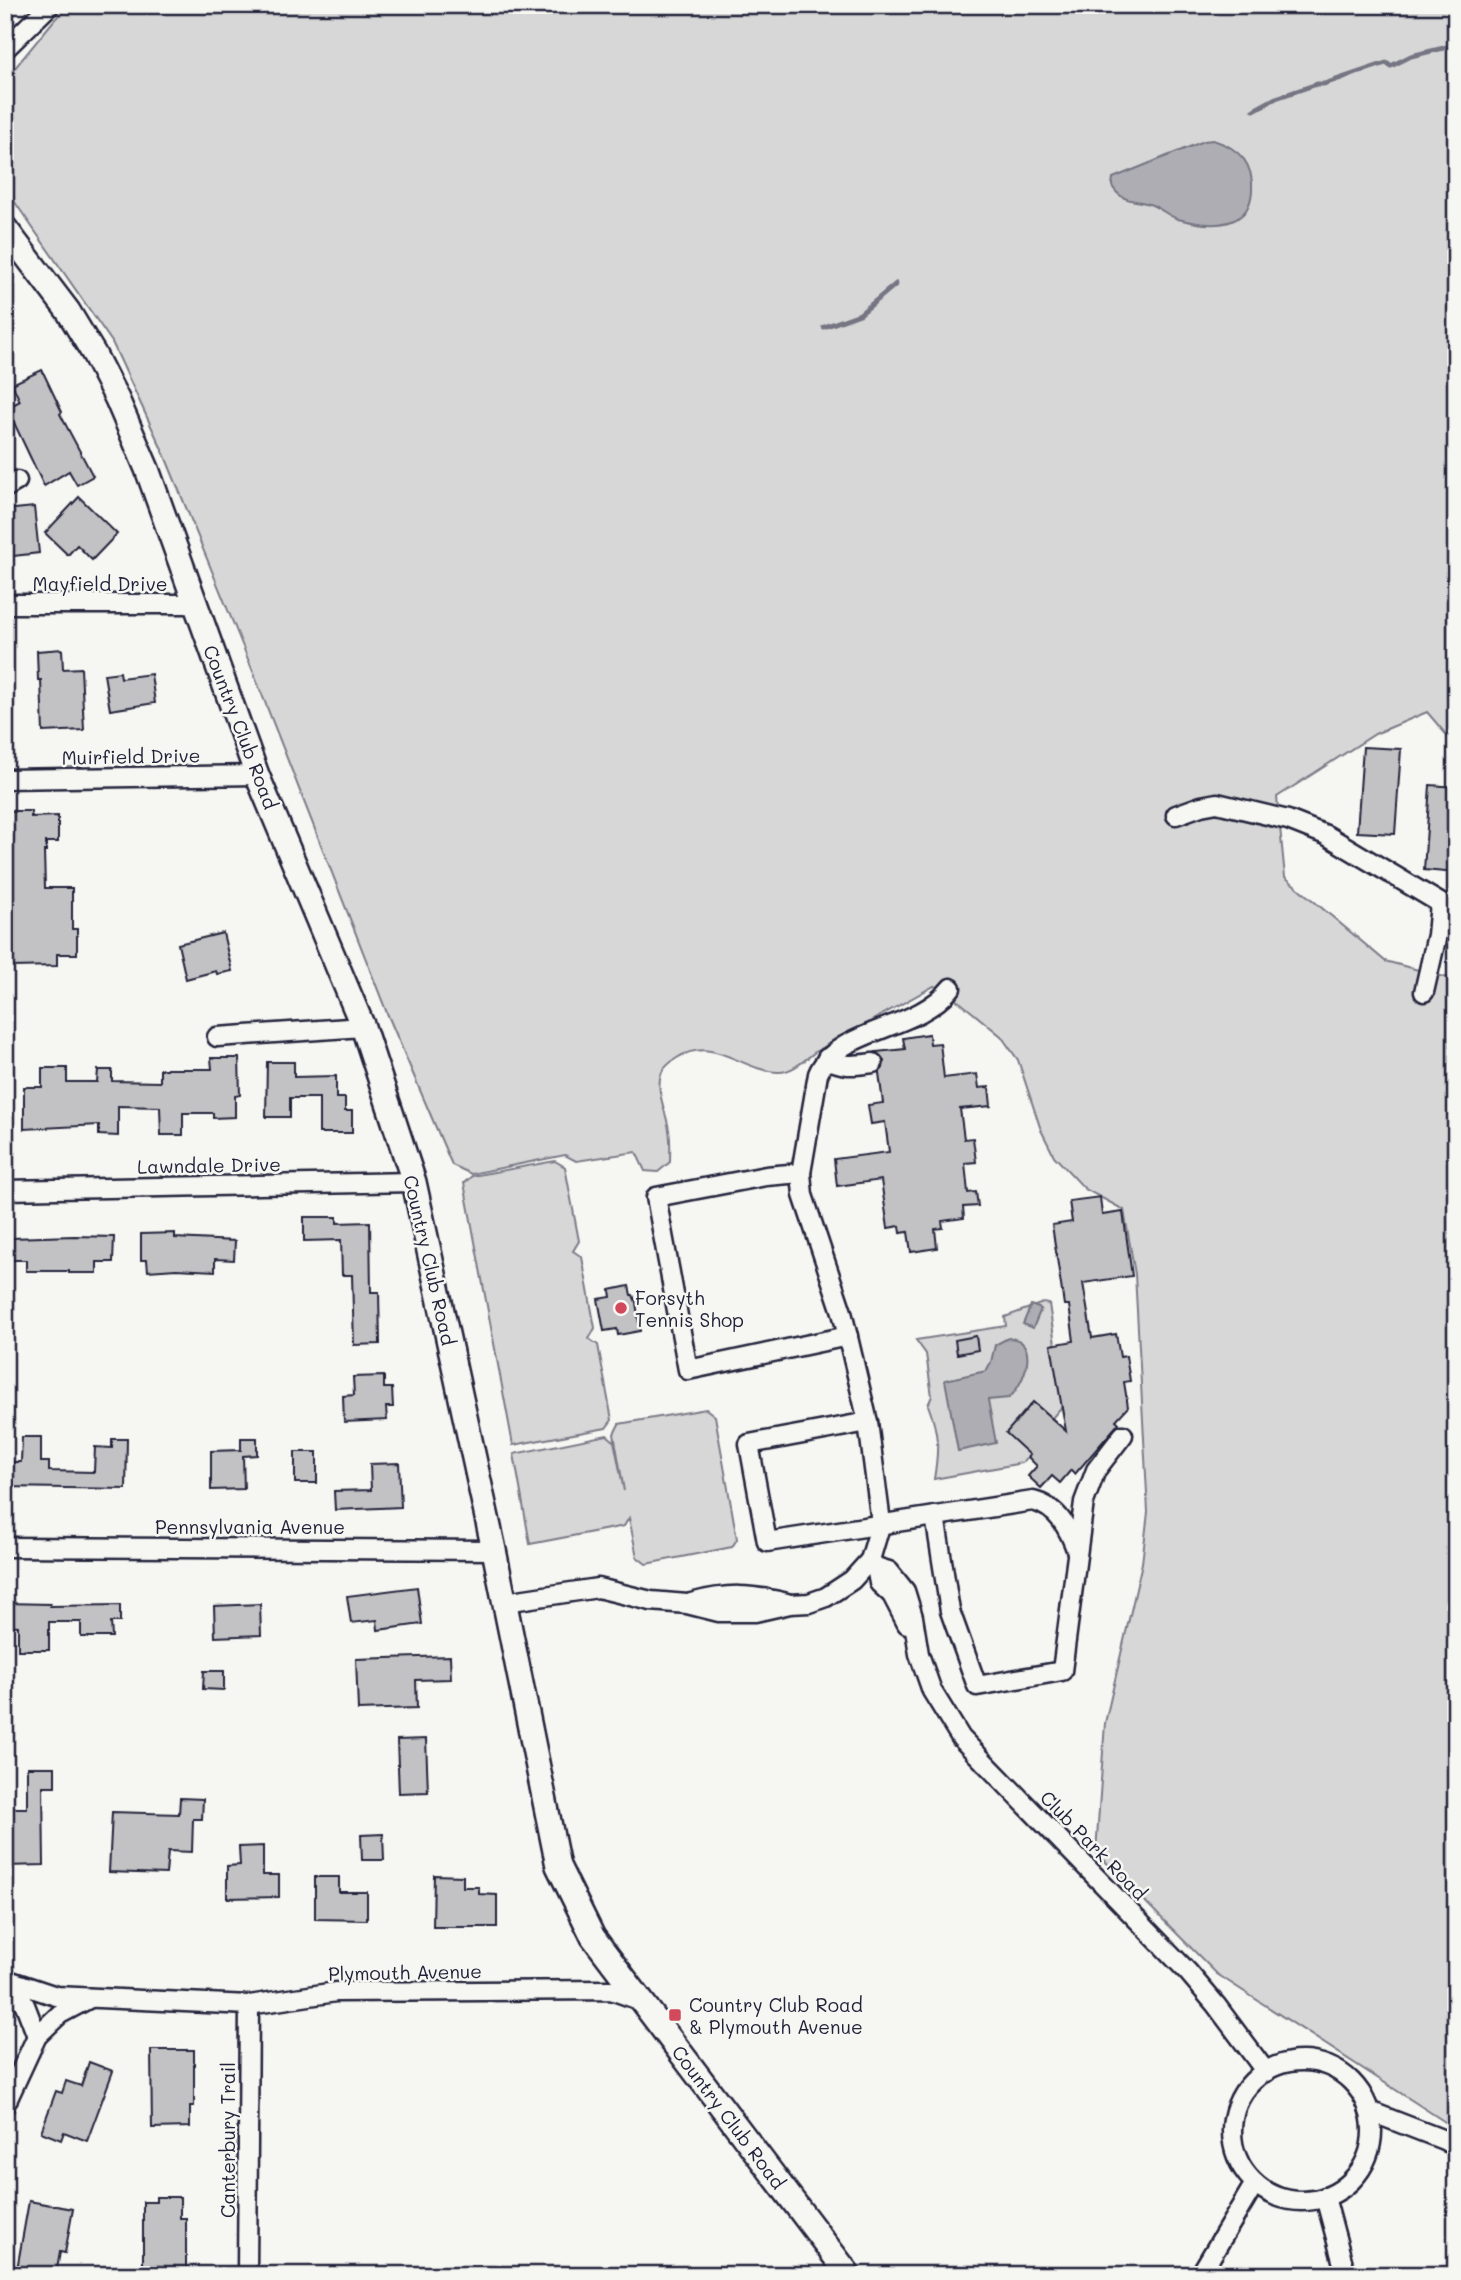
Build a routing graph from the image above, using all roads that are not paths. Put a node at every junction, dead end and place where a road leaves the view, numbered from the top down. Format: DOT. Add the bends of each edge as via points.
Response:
graph roads {
  1 [pos="50,5"];
  2 [pos="5,49"];
  3 [pos="5,228"];
  4 [pos="5,604"];
  5 [pos="195,604"];
  6 [pos="257,775"];
  7 [pos="5,779"];
  8 [pos="1176,815"];
  9 [pos="951,989"];
  10 [pos="1424,992"];
  11 [pos="363,1027"];
  12 [pos="217,1037"];
  13 [pos="827,1058"];
  14 [pos="873,1063"];
  15 [pos="801,1172"];
  16 [pos="414,1182"];
  17 [pos="5,1190"];
  18 [pos="848,1336"];
  19 [pos="868,1422"];
  20 [pos="1123,1435"];
  21 [pos="934,1516"];
  22 [pos="880,1523"];
  23 [pos="5,1547"];
  24 [pos="495,1550"];
  25 [pos="1077,1552"];
  26 [pos="873,1563"];
  27 [pos="505,1602"];
  28 [pos="7,1979"];
  29 [pos="90,1998"];
  30 [pos="639,2000"];
  31 [pos="249,2005"];
  32 [pos="37,2036"];
  33 [pos="1266,2072"];
  34 [pos="5,2105"];
  35 [pos="1369,2111"];
  36 [pos="1456,2147"];
  37 [pos="1255,2183"];
  38 [pos="1325,2197"];
  39 [pos="247,2275"];
  40 [pos="849,2275"];
  41 [pos="1200,2275"];
  42 [pos="1346,2275"];
  1 -- 2 [label="street"];
  3 -- 5 [label="main road, Country Club Road" via="68,311 117,399 147,468"];
  4 -- 5 [label="street, Mayfield Drive"];
  5 -- 6 [label="main road, Country Club Road"];
  6 -- 7 [label="street, Muirfield Drive"];
  6 -- 11 [label="main road, Country Club Road"];
  8 -- 10 [label="street" via="1217,803 1288,820 1326,835 1440,903"];
  9 -- 13 [label="street" via="935,1006 838,1048"];
  11 -- 12 [label="street"];
  11 -- 16 [label="main road, Country Club Road"];
  13 -- 14 [label="street" via="848,1065"];
  13 -- 15 [label="street" via="818,1074"];
  15 -- 18 [label="street" via="803,1195"];
  15 -- 18 [label="street" via="656,1197 688,1370"];
  16 -- 17 [label="street, Lawndale Drive"];
  16 -- 24 [label="main road, Country Club Road"];
  18 -- 19 [label="street"];
  19 -- 22 [label="street"];
  19 -- 22 [label="street" via="748,1444 767,1542"];
  20 -- 25 [label="street" via="1096,1470 1088,1489"];
  21 -- 22 [label="street"];
  21 -- 25 [label="street" via="1033,1500 1059,1515"];
  21 -- 25 [label="street" via="950,1611 977,1686 1062,1671"];
  22 -- 26 [label="street"];
  23 -- 24 [label="street, Pennsylvania Avenue"];
  24 -- 27 [label="main road, Country Club Road"];
  26 -- 27 [label="street" via="840,1590 817,1601 755,1612 719,1612 598,1588"];
  26 -- 33 [label="street, Club Park Road" via="889,1571 905,1591 932,1691 961,1738 1188,1972"];
  27 -- 30 [label="main road, Country Club Road" via="558,1866 593,1937"];
  28 -- 29 [label="street, Plymouth Avenue" via="48,1994"];
  28 -- 32 [label="street" via="25,2005"];
  29 -- 31 [label="street, Plymouth Avenue"];
  29 -- 32 [label="street" via="60,2014"];
  30 -- 31 [label="street, Plymouth Avenue" via="611,1990 336,1992"];
  30 -- 40 [label="main road, Country Club Road"];
  31 -- 39 [label="street, Canterbury Trail"];
  32 -- 34 [label="street"];
  33 -- 35 [label="street" via="1298,2061 1322,2063 1359,2090"];
  33 -- 37 [label="street" via="1241,2096 1233,2118 1233,2142 1240,2164"];
  35 -- 36 [label="street"];
  35 -- 38 [label="street" via="1372,2133 1359,2172"];
  37 -- 38 [label="street" via="1288,2200"];
  37 -- 41 [label="street"];
  38 -- 42 [label="street"];
}
